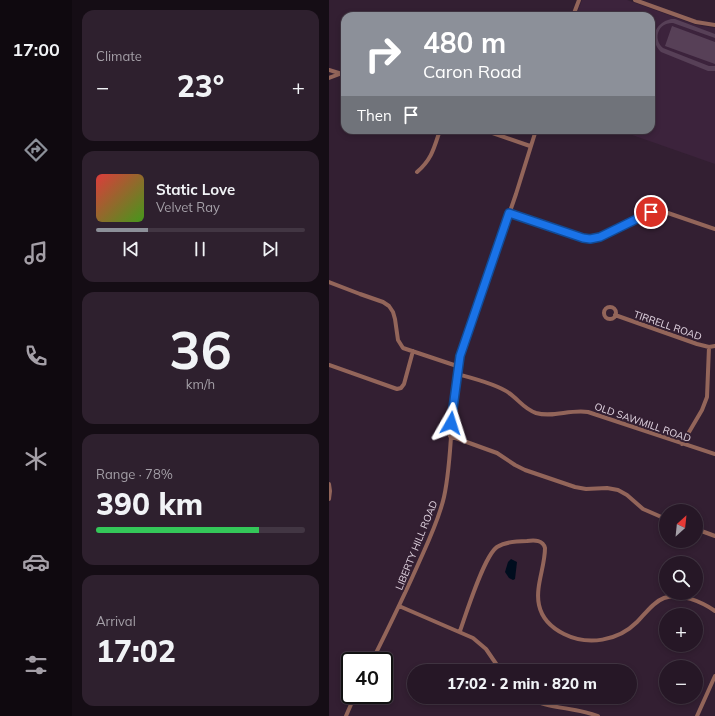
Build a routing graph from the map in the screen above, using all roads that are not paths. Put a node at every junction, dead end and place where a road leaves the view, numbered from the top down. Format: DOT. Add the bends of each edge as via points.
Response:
graph roads {
  1 [pos="579,0"];
  2 [pos="635,0"];
  3 [pos="574,12"];
  4 [pos="715,25"];
  5 [pos="329,70"];
  6 [pos="341,73"];
  7 [pos="341,75"];
  8 [pos="329,78"];
  9 [pos="439,134"];
  10 [pos="496,134"];
  11 [pos="534,134"];
  12 [pos="530,146"];
  13 [pos="417,172"];
  14 [pos="509,213"];
  15 [pos="715,229"];
  16 [pos="329,282"];
  17 [pos="615,315"];
  18 [pos="715,346"];
  19 [pos="709,347"];
  20 [pos="413,351"];
  21 [pos="329,366"];
  22 [pos="457,366"];
  23 [pos="457,374"];
  24 [pos="450,436"];
  25 [pos="682,444"];
  26 [pos="715,454"];
  27 [pos="329,484"];
  28 [pos="329,499"];
  29 [pos="659,516"];
  30 [pos="703,532"];
  31 [pos="715,536"];
  32 [pos="399,606"];
  33 [pos="715,611"];
  34 [pos="460,631"];
  35 [pos="376,652"];
  36 [pos="497,664"];
  37 [pos="715,676"];
  38 [pos="351,704"];
  39 [pos="543,704"];
  40 [pos="346,716"];
  41 [pos="598,716"];
  42 [pos="697,716"];
  1 -- 3 [label="street"];
  2 -- 4 [label="street" via="697,22"];
  5 -- 6 [label="street"];
  7 -- 8 [label="street"];
  9 -- 13 [label="street" via="428,162"];
  10 -- 12 [label="street"];
  11 -- 12 [label="street, LIBERTY HILL ROAD"];
  12 -- 14 [label="street, LIBERTY HILL ROAD"];
  14 -- 15 [label="street" via="590,239 600,237 657,211"];
  14 -- 22 [label="street, LIBERTY HILL ROAD"];
  16 -- 20 [label="street" via="389,306 393,312 399,343 403,348"];
  17 -- 19 [label="street, TIRRELL ROAD"];
  18 -- 19 [label="street, TIRRELL ROAD"];
  19 -- 25 [label="street" via="707,397"];
  20 -- 21 [label="street" via="404,384 397,389"];
  20 -- 22 [label="street"];
  22 -- 23 [label="street, LIBERTY HILL ROAD"];
  23 -- 24 [label="street, LIBERTY HILL ROAD"];
  23 -- 25 [label="street, OLD SAWMILL ROAD" via="508,392 526,409 538,414 588,412"];
  24 -- 29 [label="street" via="497,454 525,470 575,487 618,490 643,509"];
  24 -- 32 [label="street, LIBERTY HILL ROAD" via="444,497"];
  25 -- 26 [label="street, OLD SAWMILL ROAD"];
  27 -- 28 [label="street"];
  30 -- 31 [label="street"];
  32 -- 34 [label="street"];
  32 -- 35 [label="street, LIBERTY HILL ROAD"];
  33 -- 34 [label="street" via="706,605 682,597 665,598 658,601 618,636 597,640 576,639 556,630 542,614 538,594 545,548 541,542 528,541 503,544 492,553"];
  34 -- 36 [label="street" via="487,649"];
  37 -- 42 [label="street"];
  38 -- 40 [label="street"];
  39 -- 41 [label="street"];
}
